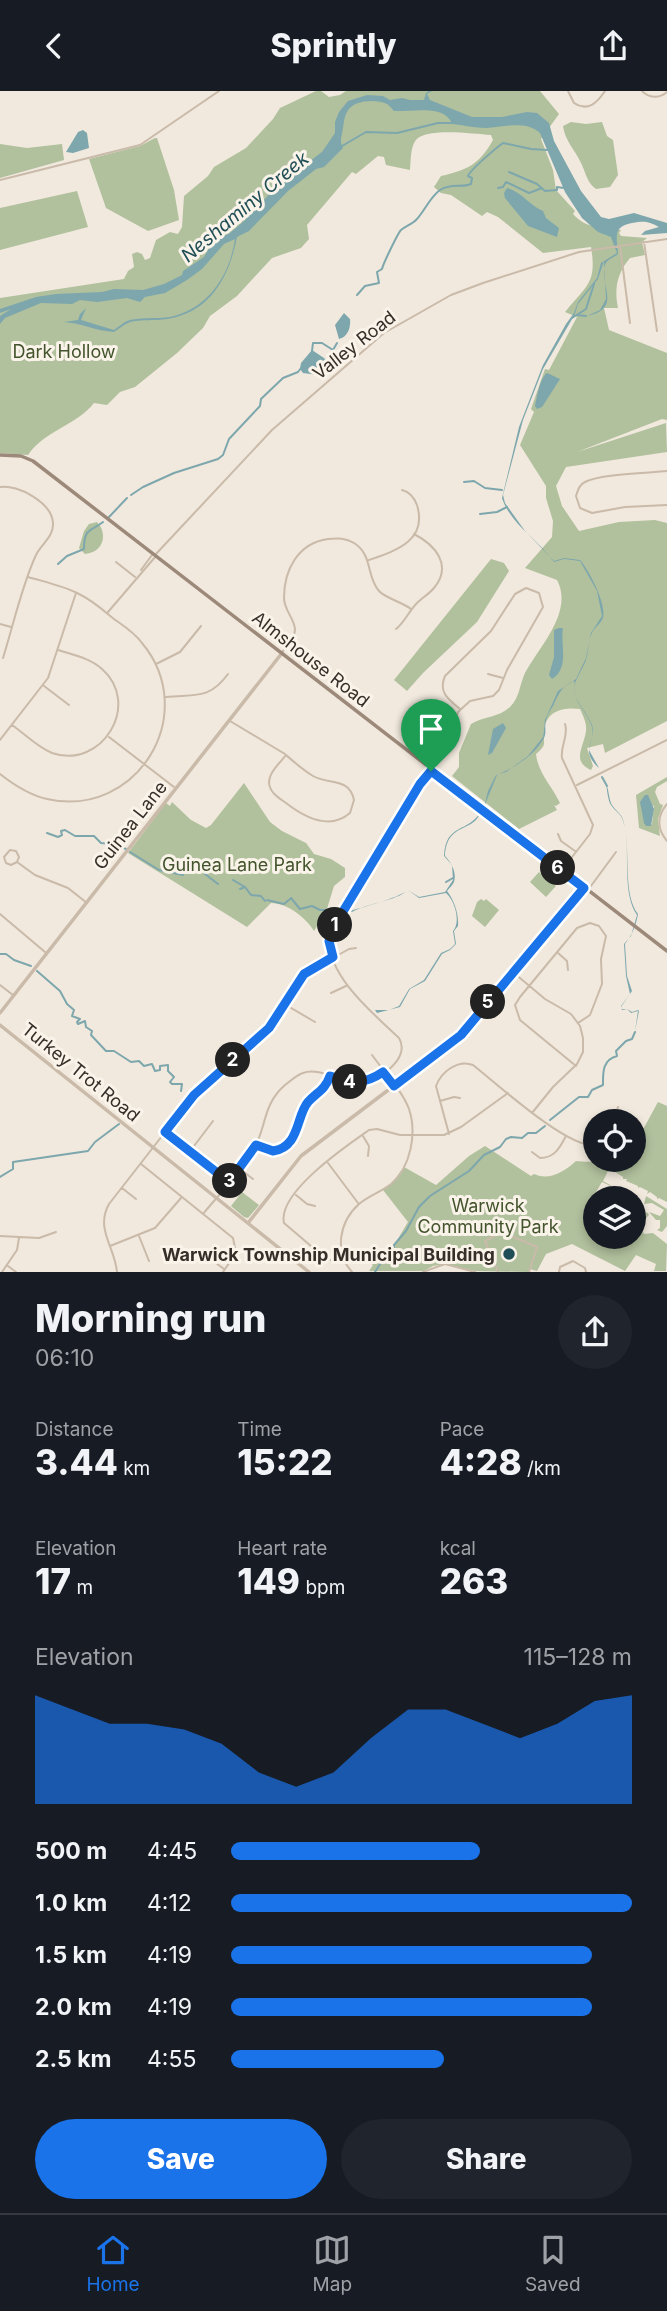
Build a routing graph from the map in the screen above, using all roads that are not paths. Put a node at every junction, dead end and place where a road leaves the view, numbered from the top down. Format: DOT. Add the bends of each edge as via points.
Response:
graph roads {
  1 [pos="219,91"];
  2 [pos="568,91"];
  3 [pos="605,91"];
  4 [pos="642,91"];
  5 [pos="667,92"];
  6 [pos="0,180"];
  7 [pos="667,239"];
  8 [pos="644,241"];
  9 [pos="619,245"];
  10 [pos="630,323"];
  11 [pos="657,331"];
  12 [pos="0,455"];
  13 [pos="667,471"];
  14 [pos="0,487"];
  15 [pos="402,490"];
  16 [pos="667,505"];
  17 [pos="414,534"];
  18 [pos="154,555"];
  19 [pos="368,560"];
  20 [pos="116,562"];
  21 [pos="28,577"];
  22 [pos="136,577"];
  23 [pos="76,592"];
  24 [pos="411,609"];
  25 [pos="107,613"];
  26 [pos="0,624"];
  27 [pos="201,625"];
  28 [pos="12,628"];
  29 [pos="396,629"];
  30 [pos="58,650"];
  31 [pos="282,653"];
  32 [pos="3,658"];
  33 [pos="155,664"];
  34 [pos="228,674"];
  35 [pos="488,674"];
  36 [pos="503,679"];
  37 [pos="43,685"];
  38 [pos="165,698"];
  39 [pos="69,705"];
  40 [pos="460,709"];
  41 [pos="230,720"];
  42 [pos="12,725"];
  43 [pos="565,725"];
  44 [pos="108,736"];
  45 [pos="428,737"];
  46 [pos="0,740"];
  47 [pos="667,740"];
  48 [pos="447,743"];
  49 [pos="286,755"];
  50 [pos="144,764"];
  51 [pos="431,771"];
  52 [pos="0,774"];
  53 [pos="576,786"];
  54 [pos="176,789"];
  55 [pos="667,804"];
  56 [pos="558,834"];
  57 [pos="667,841"];
  58 [pos="575,852"];
  59 [pos="616,852"];
  60 [pos="17,862"];
  61 [pos="561,871"];
  62 [pos="585,889"];
  63 [pos="87,903"];
  64 [pos="0,915"];
  65 [pos="356,949"];
  66 [pos="667,951"];
  67 [pos="557,953"];
  68 [pos="47,954"];
  69 [pos="333,957"];
  70 [pos="568,970"];
  71 [pos="513,972"];
  72 [pos="0,985"];
  73 [pos="347,985"];
  74 [pos="529,986"];
  75 [pos="331,993"];
  76 [pos="14,995"];
  77 [pos="284,1004"];
  78 [pos="0,1013"];
  79 [pos="315,1022"];
  80 [pos="578,1023"];
  81 [pos="0,1025"];
  82 [pos="372,1055"];
  83 [pos="576,1066"];
  84 [pos="383,1072"];
  85 [pos="330,1076"];
  86 [pos="394,1086"];
  87 [pos="508,1093"];
  88 [pos="460,1098"];
  89 [pos="439,1102"];
  90 [pos="532,1113"];
  91 [pos="213,1121"];
  92 [pos="165,1132"];
  93 [pos="449,1134"];
  94 [pos="362,1135"];
  95 [pos="411,1135"];
  96 [pos="567,1135"];
  97 [pos="583,1144"];
  98 [pos="256,1145"];
  99 [pos="153,1147"];
  100 [pos="190,1151"];
  101 [pos="532,1152"];
  102 [pos="368,1156"];
  103 [pos="327,1162"];
  104 [pos="140,1164"];
  105 [pos="239,1168"];
  106 [pos="253,1179"];
  107 [pos="229,1182"];
  108 [pos="121,1188"];
  109 [pos="295,1194"];
  110 [pos="181,1197"];
  111 [pos="216,1198"];
  112 [pos="136,1199"];
  113 [pos="359,1204"];
  114 [pos="315,1206"];
  115 [pos="203,1214"];
  116 [pos="248,1223"];
  117 [pos="57,1232"];
  118 [pos="0,1235"];
  119 [pos="139,1235"];
  120 [pos="19,1237"];
  121 [pos="110,1246"];
  122 [pos="201,1252"];
  123 [pos="343,1259"];
  124 [pos="149,1261"];
  125 [pos="7,1265"];
  126 [pos="530,1270"];
  127 [pos="224,1271"];
  128 [pos="2,1272"];
  129 [pos="16,1272"];
  130 [pos="117,1272"];
  131 [pos="309,1272"];
  132 [pos="352,1272"];
  133 [pos="424,1272"];
  134 [pos="475,1272"];
  135 [pos="498,1272"];
  136 [pos="536,1272"];
  137 [pos="559,1272"];
  138 [pos="586,1272"];
  1 -- 6 [label="street" via="140,145"];
  2 -- 3 [label="street" via="574,103 585,107 596,104"];
  4 -- 5 [label="street" via="656,97"];
  7 -- 8 [label="street, Valley Road"];
  8 -- 9 [label="street, Valley Road"];
  8 -- 11 [label="street"];
  9 -- 10 [label="street"];
  9 -- 18 [label="street, Valley Road" via="579,251 464,289 383,333 272,430"];
  12 -- 18 [label="main road, Almshouse Road" via="33,461"];
  13 -- 16 [label="street" via="589,481 580,486 576,496 578,505 590,513"];
  14 -- 21 [label="street" via="22,489 53,518 51,534"];
  15 -- 17 [label="street" via="417,507"];
  17 -- 19 [label="street" via="402,547"];
  17 -- 24 [label="street" via="433,546 441,569 434,588"];
  18 -- 22 [label="street, Valley Road"];
  18 -- 31 [label="main road, Almshouse Road"];
  19 -- 24 [label="street" via="379,591"];
  19 -- 31 [label="street" via="357,545 340,538 317,541 300,552 290,567 284,595 295,633"];
  20 -- 22 [label="street"];
  21 -- 23 [label="street"];
  21 -- 28 [label="street"];
  22 -- 25 [label="street, Valley Road"];
  23 -- 25 [label="street"];
  23 -- 30 [label="street"];
  24 -- 29 [label="street"];
  25 -- 33 [label="street" via="140,640"];
  26 -- 28 [label="street"];
  27 -- 33 [label="street" via="183,649"];
  28 -- 32 [label="street"];
  30 -- 37 [label="street"];
  30 -- 44 [label="street" via="92,661 111,679 119,710"];
  31 -- 41 [label="street, Guinea Lane"];
  31 -- 51 [label="main road, Almshouse Road"];
  33 -- 38 [label="street"];
  34 -- 38 [label="street" via="212,691"];
  35 -- 36 [label="street"];
  36 -- 40 [label="street" via="495,694"];
  36 -- 40 [label="street" via="543,610 542,598 531,589 515,594 491,631 445,676 443,693"];
  37 -- 39 [label="street"];
  37 -- 42 [label="street"];
  38 -- 50 [label="street" via="159,738"];
  40 -- 48 [label="street"];
  41 -- 49 [label="street"];
  41 -- 54 [label="street, Guinea Lane"];
  42 -- 44 [label="street" via="60,755 84,753"];
  42 -- 46 [label="street"];
  43 -- 53 [label="street" via="561,755"];
  44 -- 50 [label="street"];
  45 -- 48 [label="street"];
  47 -- 53 [label="street"];
  48 -- 51 [label="street"];
  49 -- 49 [label="street" via="314,777 347,786 354,800 350,813 337,820 310,820 274,794 270,776"];
  50 -- 52 [label="street" via="111,792 71,802 32,794"];
  50 -- 54 [label="street"];
  51 -- 61 [label="main road, Almshouse Road"];
  51 -- 69 [label="street" via="333,928 329,941"];
  53 -- 58 [label="street" via="593,823"];
  54 -- 63 [label="street, Guinea Lane"];
  55 -- 57 [label="street" via="659,823"];
  56 -- 58 [label="street"];
  58 -- 61 [label="street"];
  59 -- 62 [label="street"];
  60 -- 60 [label="street" via="16,852 6,852 6,863"];
  60 -- 63 [label="street"];
  61 -- 62 [label="main road, Almshouse Road"];
  62 -- 66 [label="main road, Almshouse Road"];
  62 -- 71 [label="street"];
  63 -- 68 [label="street, Guinea Lane"];
  64 -- 68 [label="street"];
  65 -- 69 [label="street"];
  67 -- 70 [label="street" via="567,961"];
  67 -- 74 [label="street"];
  67 -- 80 [label="street" via="582,924 594,923 605,933 602,984 590,1015"];
  68 -- 76 [label="street, Guinea Lane"];
  69 -- 73 [label="street"];
  69 -- 77 [label="street" via="304,974"];
  71 -- 74 [label="street"];
  71 -- 86 [label="street" via="461,1035"];
  72 -- 76 [label="street"];
  73 -- 75 [label="street"];
  73 -- 84 [label="street" via="401,1041 401,1056"];
  74 -- 80 [label="street" via="568,1011"];
  74 -- 83 [label="street" via="516,1002 518,1017"];
  76 -- 78 [label="street, Guinea Lane"];
  77 -- 79 [label="street"];
  77 -- 92 [label="street" via="269,1028 194,1095"];
  80 -- 83 [label="street" via="584,1046"];
  81 -- 99 [label="street, Turkey Trot Road"];
  82 -- 84 [label="street"];
  83 -- 90 [label="street"];
  84 -- 85 [label="street" via="360,1083"];
  84 -- 86 [label="street"];
  85 -- 98 [label="street" via="324,1089 306,1104 298,1129 284,1146 273,1151"];
  85 -- 98 [label="street" via="302,1073 278,1091"];
  86 -- 95 [label="street" via="408,1108"];
  86 -- 116 [label="street" via="301,1156"];
  87 -- 89 [label="street" via="465,1062 439,1079"];
  87 -- 90 [label="street"];
  87 -- 93 [label="street"];
  88 -- 89 [label="street"];
  89 -- 93 [label="street"];
  90 -- 96 [label="street"];
  91 -- 100 [label="street"];
  92 -- 99 [label="street"];
  92 -- 100 [label="street"];
  93 -- 95 [label="street"];
  94 -- 95 [label="street" via="377,1129"];
  94 -- 102 [label="street" via="369,1146"];
  94 -- 103 [label="street"];
  95 -- 113 [label="street" via="400,1175"];
  96 -- 97 [label="street"];
  96 -- 101 [label="street" via="551,1156 540,1158"];
  98 -- 105 [label="street"];
  99 -- 104 [label="street"];
  99 -- 111 [label="street, Turkey Trot Road"];
  100 -- 107 [label="street"];
  103 -- 109 [label="street"];
  103 -- 113 [label="street"];
  104 -- 108 [label="street"];
  104 -- 110 [label="street"];
  105 -- 106 [label="street"];
  105 -- 107 [label="street"];
  107 -- 111 [label="street"];
  108 -- 112 [label="street"];
  108 -- 121 [label="street" via="103,1218"];
  109 -- 114 [label="street"];
  109 -- 123 [label="street" via="283,1213 286,1226 327,1259"];
  110 -- 115 [label="street"];
  110 -- 119 [label="street" via="159,1224"];
  111 -- 115 [label="street"];
  111 -- 116 [label="street, Turkey Trot Road"];
  113 -- 123 [label="street" via="341,1235"];
  115 -- 127 [label="street" via="235,1241 236,1255"];
  116 -- 131 [label="street, Turkey Trot Road"];
  117 -- 120 [label="street" via="39,1238"];
  118 -- 120 [label="street"];
  119 -- 121 [label="street"];
  119 -- 124 [label="street"];
  120 -- 125 [label="street"];
  121 -- 130 [label="street"];
  122 -- 127 [label="street"];
  123 -- 132 [label="street"];
  125 -- 128 [label="street"];
  125 -- 129 [label="street"];
  126 -- 135 [label="street" via="537,1247 502,1232 485,1241"];
  126 -- 136 [label="street"];
  133 -- 134 [label="street" via="445,1264"];
  137 -- 138 [label="street" via="573,1261"];
}
